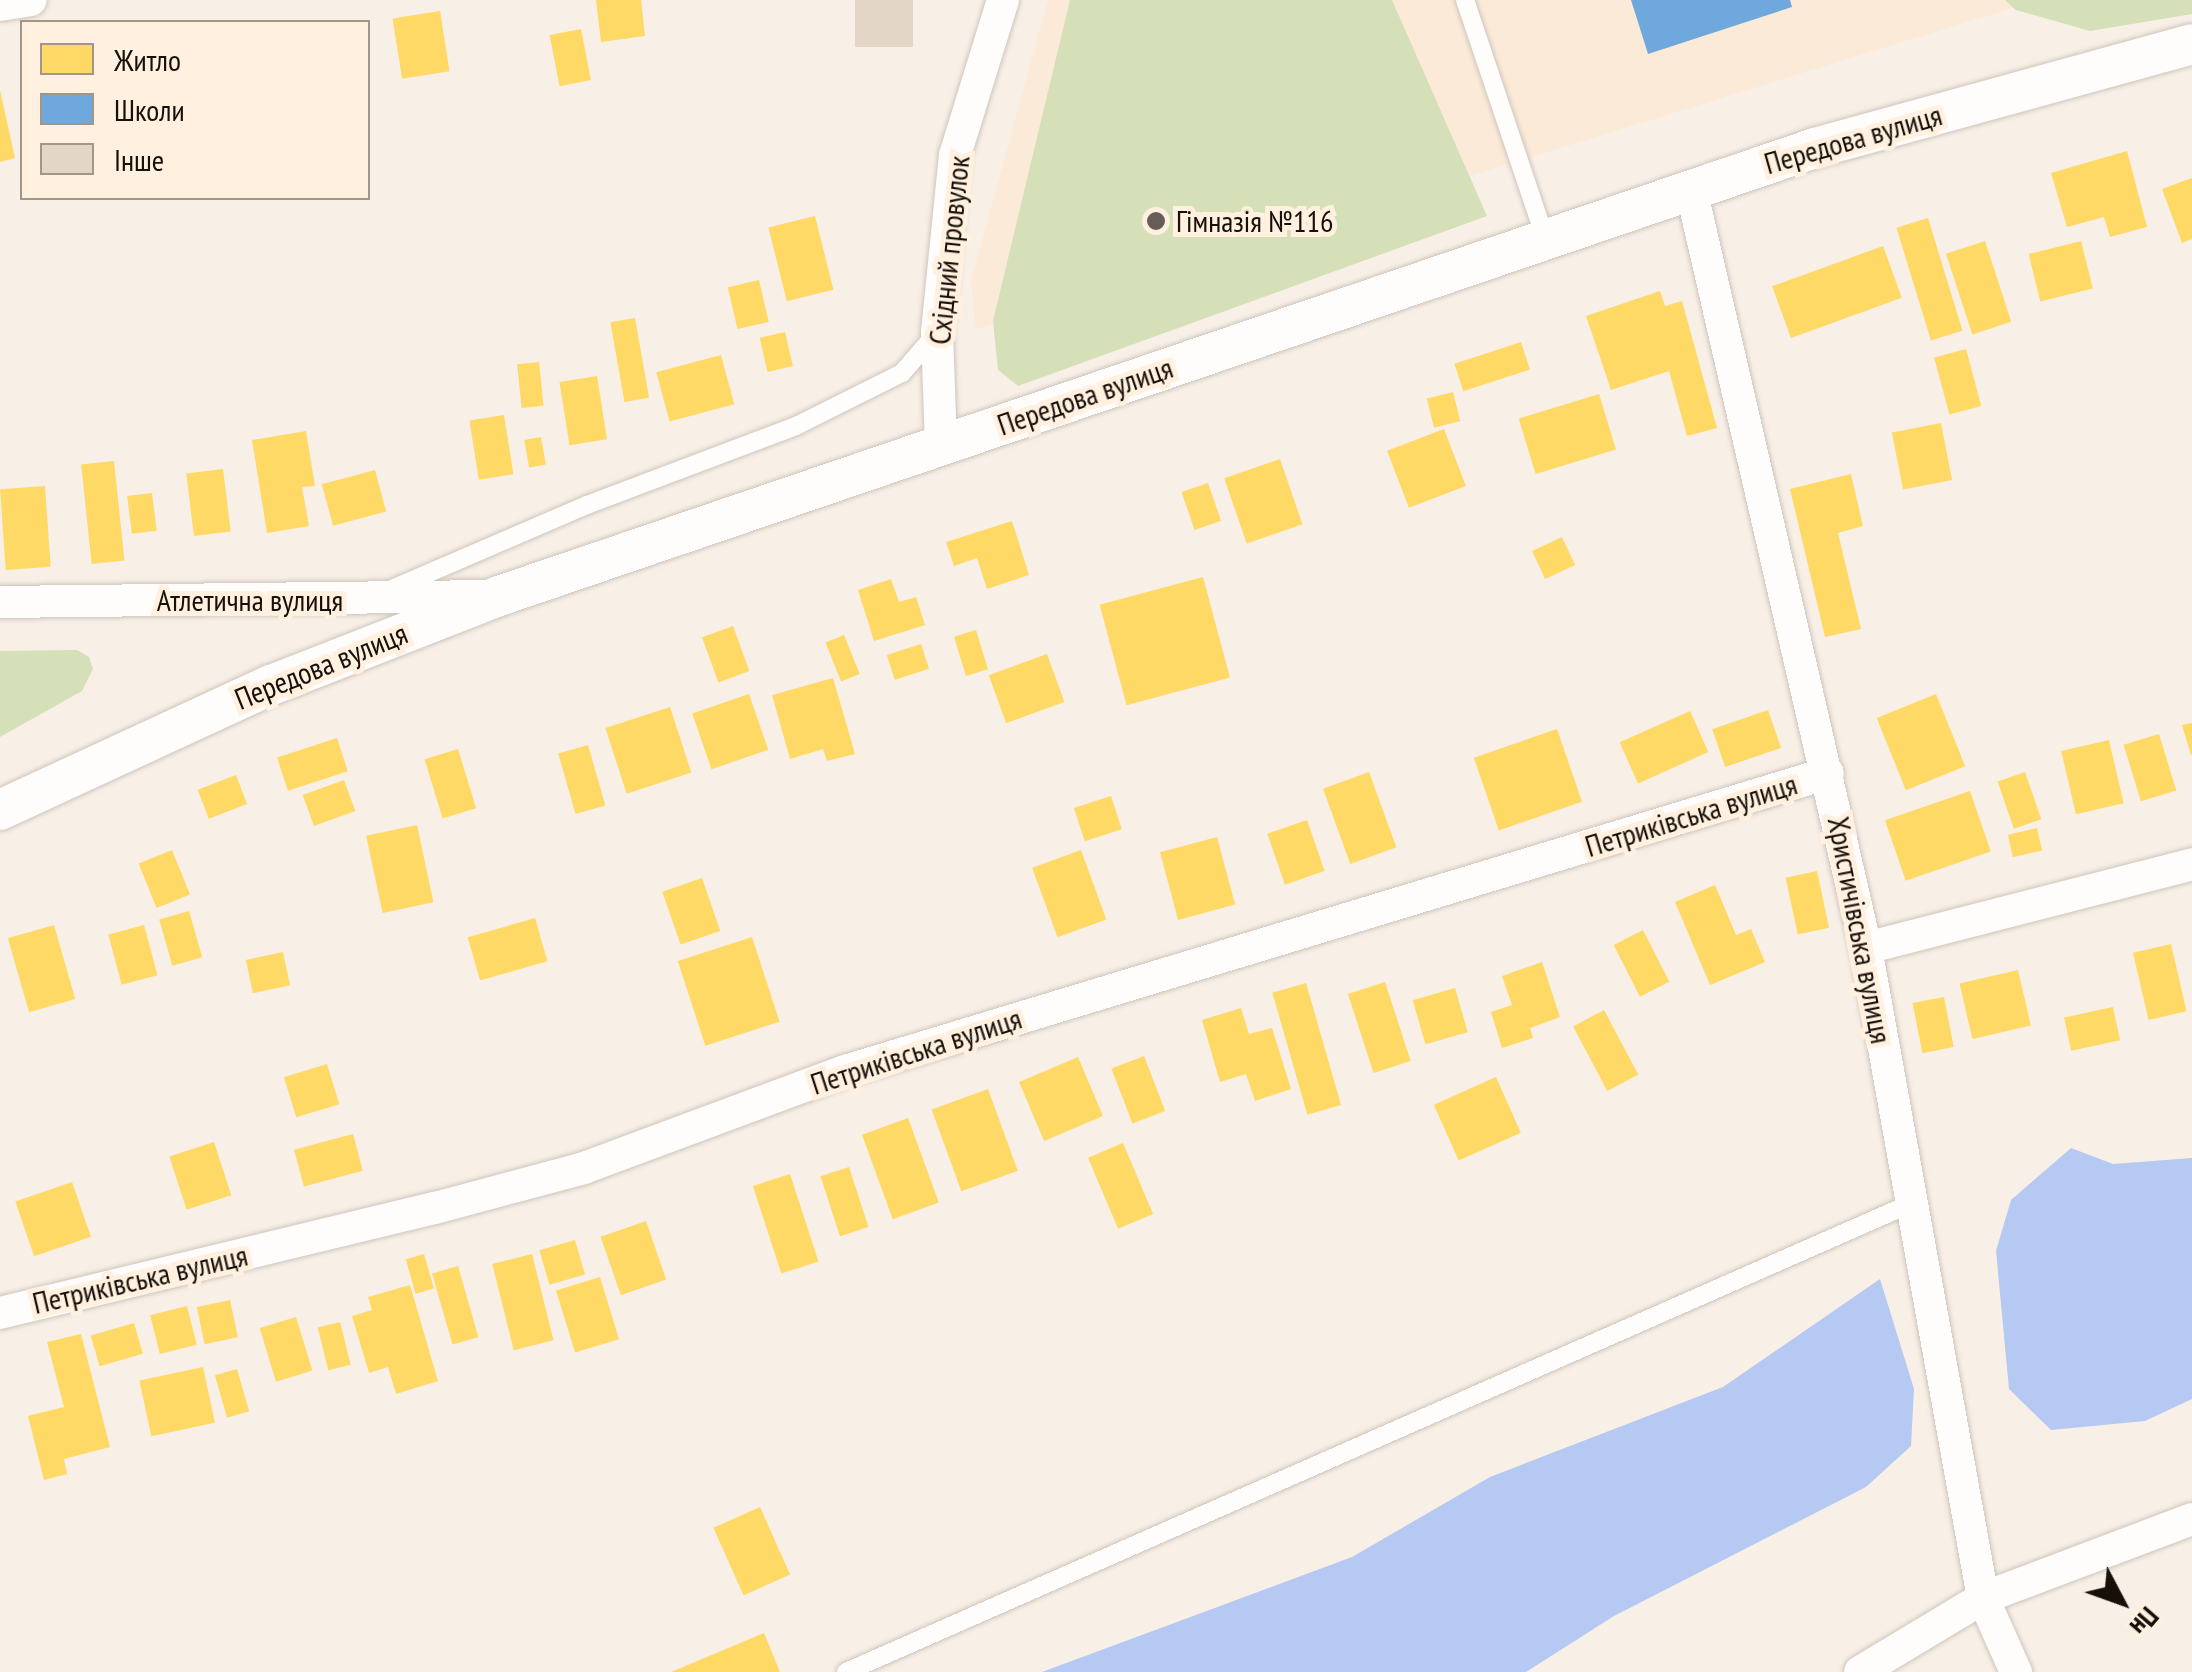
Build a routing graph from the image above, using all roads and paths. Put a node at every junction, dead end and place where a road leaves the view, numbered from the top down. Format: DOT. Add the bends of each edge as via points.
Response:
graph roads {
  1 [pos="32,0"];
  2 [pos="1003,0"];
  3 [pos="1466,0"];
  4 [pos="0,5"];
  5 [pos="2192,44"];
  6 [pos="1691,189"];
  7 [pos="1545,238"];
  8 [pos="937,332"];
  9 [pos="941,446"];
  10 [pos="499,596"];
  11 [pos="369,600"];
  12 [pos="0,602"];
  13 [pos="1828,773"];
  14 [pos="0,810"];
  15 [pos="2192,864"];
  16 [pos="1866,948"];
  17 [pos="1912,1203"];
  18 [pos="0,1313"];
  19 [pos="2192,1519"];
  20 [pos="1984,1598"];
  21 [pos="846,1672"];
  22 [pos="1860,1672"];
  23 [pos="2016,1672"];
  1 -- 4 [label="street"];
  2 -- 8 [label="street, Східний провулок" via="955,155"];
  3 -- 7 [label="lane"];
  5 -- 6 [label="street, Передова вулиця"];
  6 -- 7 [label="street, Передова вулиця"];
  6 -- 13 [label="street, Христичівська вулиця"];
  7 -- 9 [label="street, Передова вулиця"];
  8 -- 9 [label="street, Східний провулок"];
  8 -- 11 [label="lane" via="902,373 796,426 587,505"];
  9 -- 10 [label="street, Передова вулиця"];
  10 -- 11 [label="street, Атлетична вулиця"];
  10 -- 14 [label="street, Передова вулиця" via="271,685"];
  11 -- 12 [label="street, Атлетична вулиця"];
  13 -- 16 [label="street, Христичівська вулиця"];
  13 -- 18 [label="street, Петриківська вулиця" via="845,1071 584,1168"];
  15 -- 16 [label="street"];
  16 -- 17 [label="street, Христичівська вулиця"];
  17 -- 20 [label="street, Христичівська вулиця"];
  17 -- 21 [label="lane"];
  19 -- 20 [label="street"];
  20 -- 22 [label="street"];
  20 -- 23 [label="street, Христичівська вулиця"];
}
